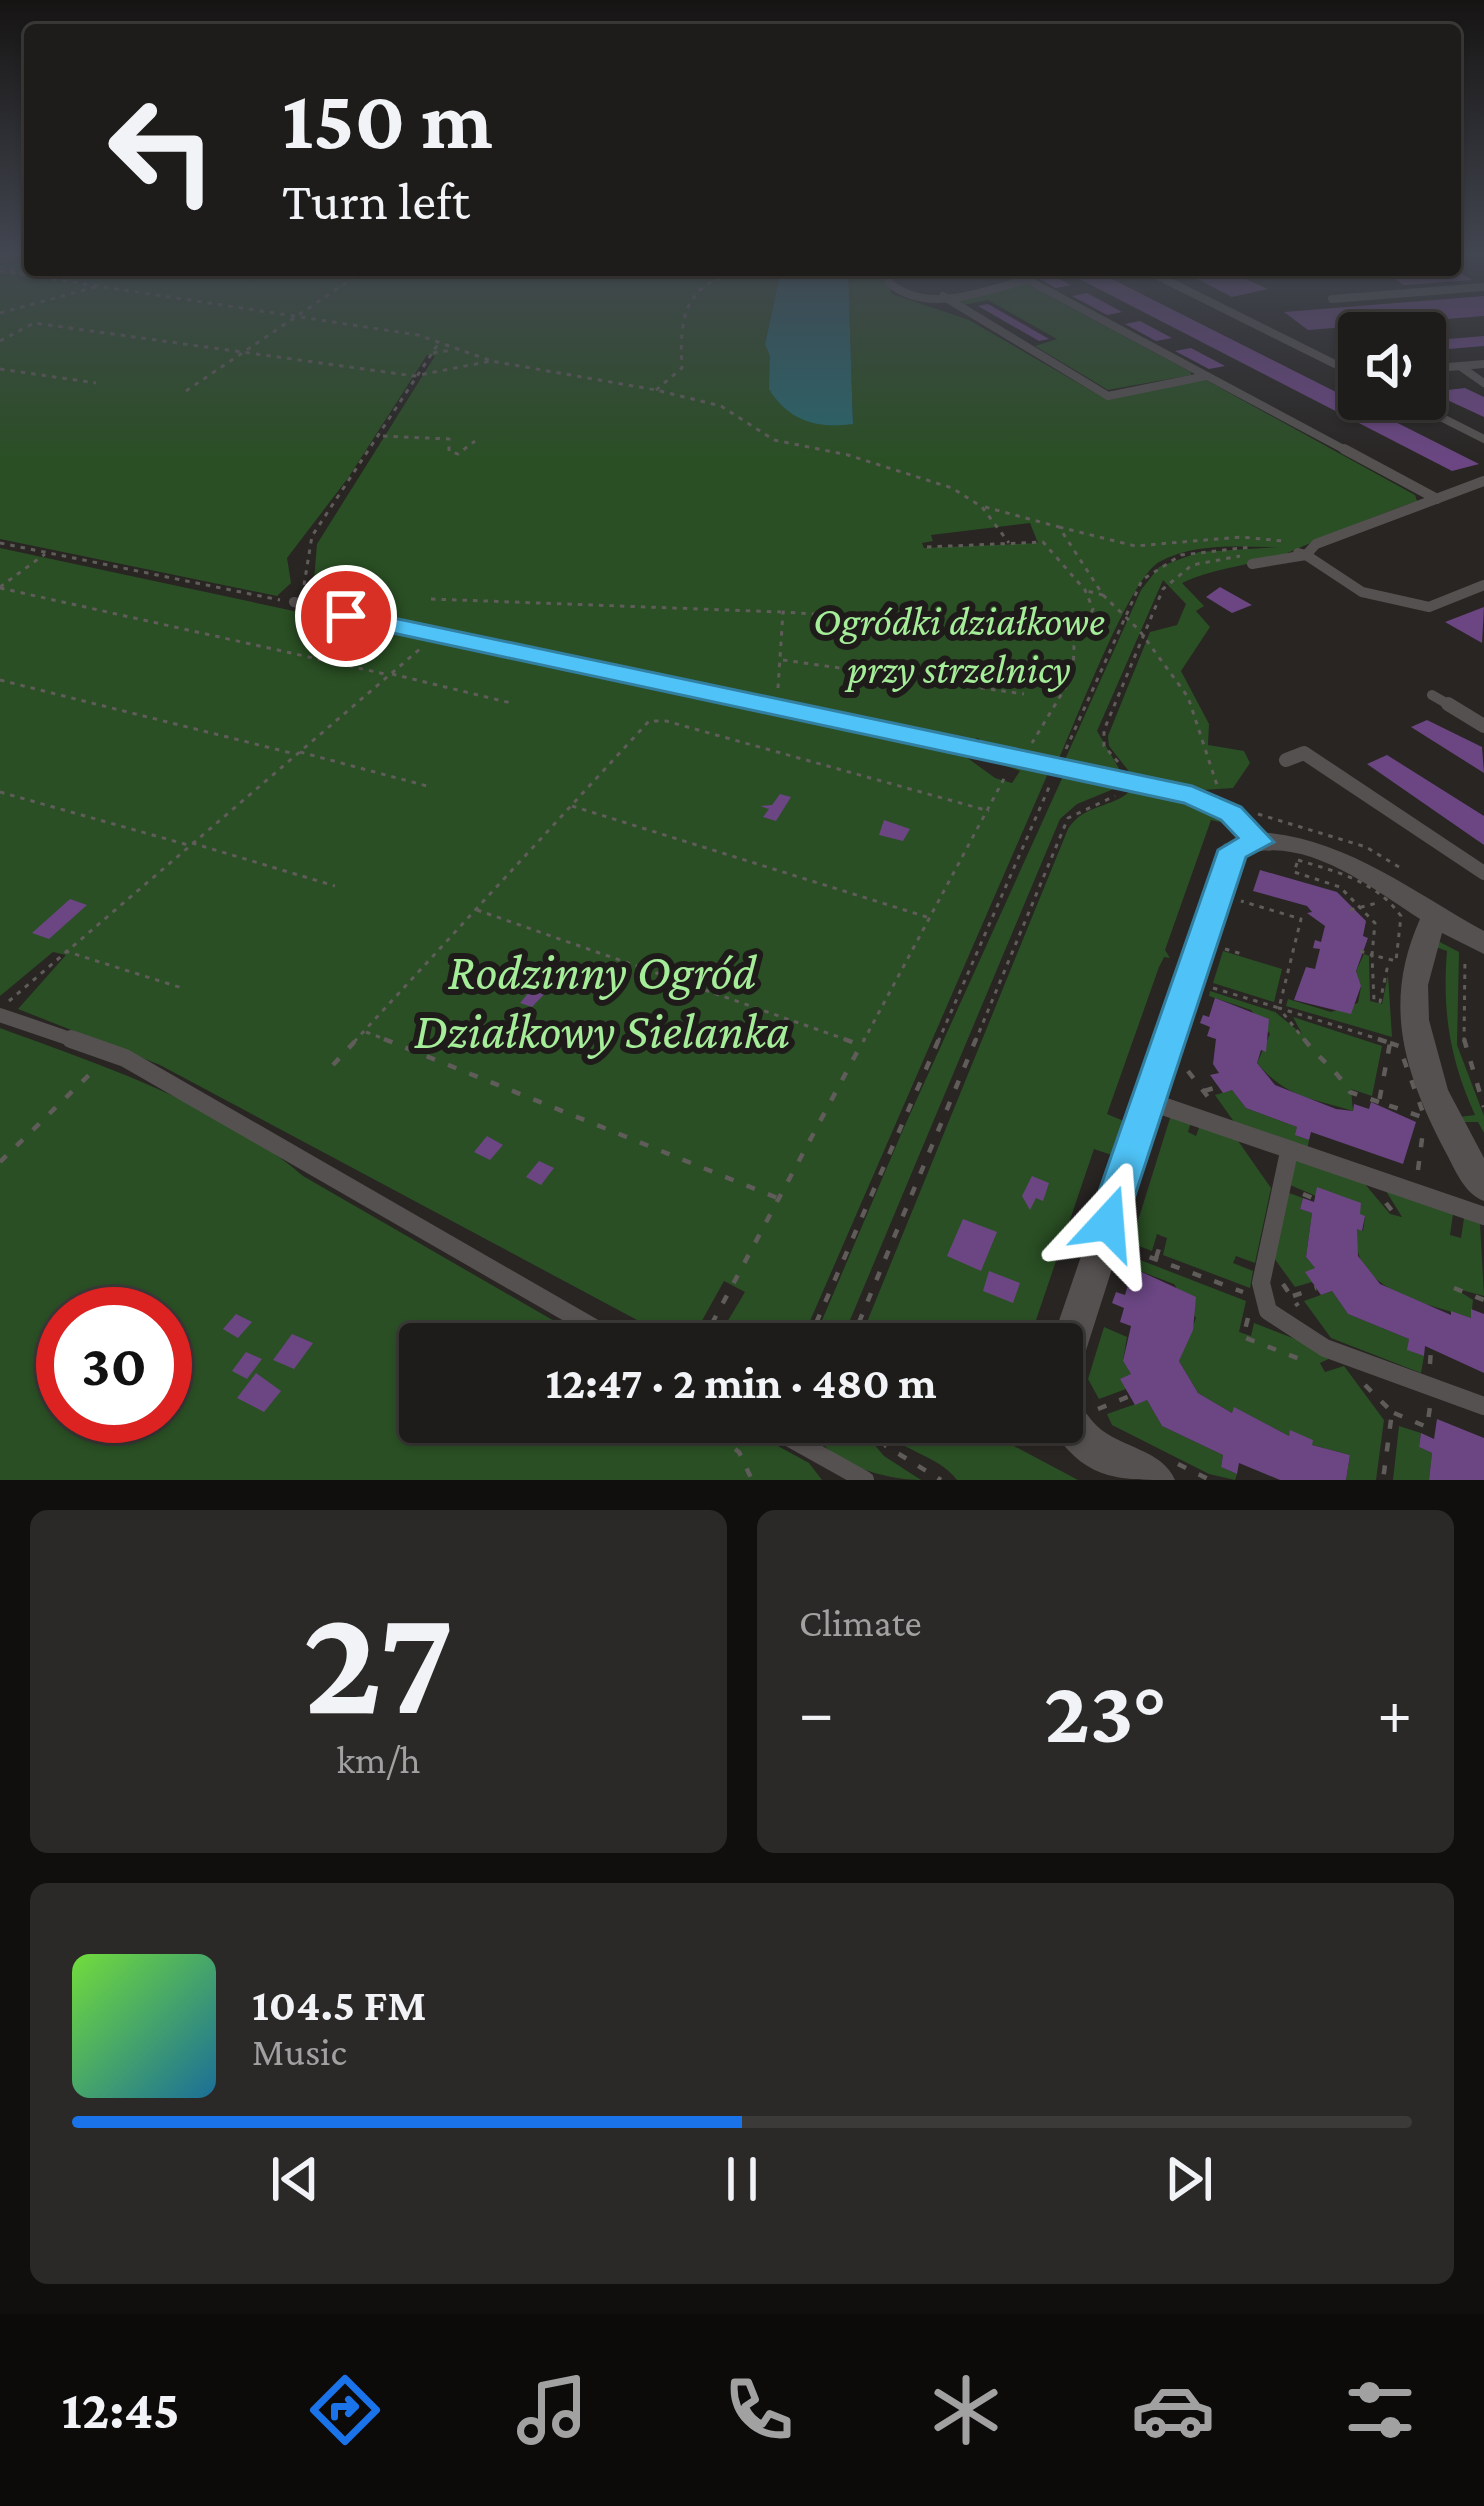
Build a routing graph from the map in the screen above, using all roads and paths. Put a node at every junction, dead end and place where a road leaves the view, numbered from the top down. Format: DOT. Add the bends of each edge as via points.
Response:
graph roads {
  1 [pos="29,325"];
  2 [pos="55,325"];
  3 [pos="283,325"];
  4 [pos="344,325"];
  5 [pos="681,325"];
  6 [pos="991,325"];
  7 [pos="1112,325"];
  8 [pos="1257,325"];
  9 [pos="0,341"];
  10 [pos="440,341"];
  11 [pos="453,349"];
  12 [pos="239,352"];
  13 [pos="433,353"];
  14 [pos="491,361"];
  15 [pos="1484,364"];
  16 [pos="1338,366"];
  17 [pos="1460,366"];
  18 [pos="1446,367"];
  19 [pos="0,369"];
  20 [pos="418,376"];
  21 [pos="1206,376"];
  22 [pos="96,383"];
  23 [pos="1484,383"];
  24 [pos="656,390"];
  25 [pos="186,391"];
  26 [pos="1446,420"];
  27 [pos="381,436"];
  28 [pos="1484,439"];
  29 [pos="476,441"];
  30 [pos="1484,481"];
  31 [pos="1437,499"];
  32 [pos="982,507"];
  33 [pos="1059,527"];
  34 [pos="0,543"];
  35 [pos="1010,543"];
  36 [pos="927,547"];
  37 [pos="1290,549"];
  38 [pos="47,553"];
  39 [pos="1306,555"];
  40 [pos="1254,559"];
  41 [pos="1484,584"];
  42 [pos="0,587"];
  43 [pos="1085,590"];
  44 [pos="1103,595"];
  45 [pos="431,598"];
  46 [pos="294,602"];
  47 [pos="783,612"];
  48 [pos="1124,619"];
  49 [pos="1080,633"];
  50 [pos="1143,636"];
  51 [pos="431,639"];
  52 [pos="779,659"];
  53 [pos="390,674"];
  54 [pos="0,680"];
  55 [pos="1024,694"];
  56 [pos="1432,695"];
  57 [pos="777,700"];
  58 [pos="512,703"];
  59 [pos="1484,726"];
  60 [pos="1036,738"];
  61 [pos="975,750"];
  62 [pos="297,753"];
  63 [pos="1286,760"];
  64 [pos="1058,768"];
  65 [pos="1129,783"];
  66 [pos="427,786"];
  67 [pos="0,792"];
  68 [pos="571,805"];
  69 [pos="1220,806"];
  70 [pos="988,811"];
  71 [pos="1259,842"];
  72 [pos="189,844"];
  73 [pos="1484,873"];
  74 [pos="335,886"];
  75 [pos="1266,894"];
  76 [pos="1233,899"];
  77 [pos="1368,905"];
  78 [pos="1262,907"];
  79 [pos="1360,908"];
  80 [pos="475,910"];
  81 [pos="1350,910"];
  82 [pos="1435,916"];
  83 [pos="1310,917"];
  84 [pos="932,918"];
  85 [pos="1301,919"];
  86 [pos="1476,944"];
  87 [pos="1218,946"];
  88 [pos="63,950"];
  89 [pos="1360,951"];
  90 [pos="1245,955"];
  91 [pos="1372,955"];
  92 [pos="1396,962"];
  93 [pos="1206,985"];
  94 [pos="182,988"];
  95 [pos="1279,1008"];
  96 [pos="0,1012"];
  97 [pos="364,1031"];
  98 [pos="1390,1043"];
  99 [pos="863,1046"];
  100 [pos="112,1053"];
  101 [pos="1181,1063"];
  102 [pos="333,1065"];
  103 [pos="1218,1087"];
  104 [pos="1204,1091"];
  105 [pos="1149,1102"];
  106 [pos="1379,1102"];
  107 [pos="1484,1107"];
  108 [pos="1236,1133"];
  109 [pos="1289,1152"];
  110 [pos="0,1162"];
  111 [pos="1484,1187"];
  112 [pos="781,1199"];
  113 [pos="1484,1216"];
  114 [pos="1163,1236"];
  115 [pos="1124,1248"];
  116 [pos="1156,1260"];
  117 [pos="1316,1288"];
  118 [pos="1454,1288"];
  119 [pos="1292,1297"];
  120 [pos="1261,1299"];
  121 [pos="1484,1300"];
  122 [pos="585,1323"];
  123 [pos="713,1323"];
  124 [pos="816,1323"];
  125 [pos="859,1323"];
  126 [pos="1076,1323"];
  127 [pos="1347,1353"];
  128 [pos="1432,1386"];
  129 [pos="1130,1396"];
  130 [pos="1484,1406"];
  131 [pos="1084,1412"];
  132 [pos="1392,1412"];
  133 [pos="727,1443"];
  134 [pos="799,1443"];
  135 [pos="884,1443"];
  136 [pos="1166,1471"];
  137 [pos="752,1480"];
  138 [pos="866,1480"];
  139 [pos="941,1480"];
  140 [pos="1210,1480"];
  141 [pos="1383,1480"];
  1 -- 9 [label="path"];
  2 -- 12 [label="path"];
  3 -- 12 [label="path"];
  4 -- 10 [label="path"];
  5 -- 24 [label="path" via="682,368"];
  6 -- 21 [label="lane" via="1108,396"];
  7 -- 21 [label="lane"];
  8 -- 16 [label="lane"];
  10 -- 11 [label="path"];
  10 -- 13 [label="path"];
  11 -- 13 [label="path"];
  11 -- 14 [label="path"];
  12 -- 20 [label="path"];
  12 -- 25 [label="path"];
  13 -- 20 [label="path"];
  14 -- 20 [label="path"];
  14 -- 24 [label="path"];
  15 -- 17 [label="lane"];
  17 -- 18 [label="lane"];
  17 -- 23 [label="lane"];
  19 -- 22 [label="path"];
  20 -- 27 [label="path"];
  21 -- 31 [label="lane"];
  24 -- 32 [label="path" via="721,406 774,440 959,491"];
  26 -- 28 [label="lane"];
  27 -- 29 [label="path" via="449,439 449,451 458,454"];
  27 -- 46 [label="path" via="312,536 309,572"];
  30 -- 31 [label="lane"];
  31 -- 39 [label="lane" via="1316,544"];
  32 -- 33 [label="path"];
  32 -- 35 [label="path"];
  33 -- 37 [label="path" via="1117,544 1240,537 1274,538"];
  33 -- 44 [label="path"];
  34 -- 38 [label="path"];
  35 -- 36 [label="path"];
  35 -- 43 [label="path" via="1043,542"];
  37 -- 39 [label="lane"];
  37 -- 48 [label="path" via="1214,548 1168,560 1142,580"];
  38 -- 42 [label="path"];
  38 -- 46 [label="path"];
  39 -- 40 [label="lane"];
  39 -- 41 [label="lane" via="1362,592 1429,607"];
  40 -- 50 [label="path" via="1192,566 1163,589"];
  42 -- 53 [label="path"];
  43 -- 44 [label="path"];
  43 -- 49 [label="path" via="1093,609"];
  44 -- 48 [label="path"];
  45 -- 47 [label="path"];
  46 -- 61 [label="lane"];
  47 -- 49 [label="path"];
  47 -- 52 [label="path"];
  48 -- 50 [label="path"];
  48 -- 64 [label="path"];
  49 -- 60 [label="path" via="1073,675"];
  50 -- 65 [label="path" via="1102,736"];
  50 -- 69 [label="path" via="1188,697"];
  51 -- 53 [label="path"];
  52 -- 55 [label="path"];
  52 -- 57 [label="path"];
  53 -- 58 [label="path"];
  53 -- 62 [label="path"];
  54 -- 62 [label="path"];
  56 -- 59 [label="lane"];
  61 -- 64 [label="lane"];
  61 -- 70 [label="path" via="974,758 1006,774"];
  62 -- 66 [label="path"];
  62 -- 72 [label="path"];
  63 -- 73 [label="lane" via="1304,752"];
  64 -- 65 [label="lane"];
  64 -- 124 [label="path"];
  65 -- 69 [label="lane"];
  65 -- 125 [label="path" via="1068,818"];
  67 -- 72 [label="path"];
  68 -- 70 [label="path" via="645,723 660,720"];
  68 -- 80 [label="path"];
  68 -- 84 [label="path"];
  69 -- 71 [label="lane"];
  70 -- 84 [label="path"];
  71 -- 82 [label="street" via="1333,858"];
  71 -- 105 [label="street" via="1233,850"];
  72 -- 74 [label="path"];
  72 -- 88 [label="path"];
  75 -- 78 [label="path"];
  76 -- 78 [label="path"];
  77 -- 79 [label="path"];
  78 -- 85 [label="path"];
  79 -- 81 [label="path"];
  79 -- 91 [label="path" via="1377,929"];
  79 -- 92 [label="path" via="1340,887 1293,876 1298,860 1384,896 1401,916"];
  80 -- 97 [label="path"];
  80 -- 99 [label="path"];
  82 -- 86 [label="street"];
  82 -- 111 [label="street" via="1418,944 1411,983 1417,1045 1443,1116"];
  83 -- 85 [label="path"];
  84 -- 99 [label="path"];
  85 -- 95 [label="path"];
  86 -- 107 [label="path" via="1459,1010"];
  87 -- 90 [label="path"];
  88 -- 94 [label="path"];
  88 -- 96 [label="path"];
  89 -- 91 [label="path"];
  91 -- 92 [label="path"];
  91 -- 92 [label="path" via="1380,1002"];
  93 -- 95 [label="path"];
  95 -- 98 [label="path"];
  95 -- 106 [label="path" via="1350,1091"];
  96 -- 100 [label="lane"];
  97 -- 102 [label="path"];
  97 -- 112 [label="path"];
  98 -- 106 [label="path"];
  98 -- 106 [label="path" via="1400,1046 1425,1118"];
  99 -- 112 [label="path"];
  100 -- 110 [label="path"];
  100 -- 122 [label="lane"];
  101 -- 104 [label="path"];
  103 -- 104 [label="path"];
  104 -- 108 [label="path"];
  105 -- 108 [label="lane"];
  105 -- 126 [label="street"];
  108 -- 109 [label="lane"];
  109 -- 113 [label="lane"];
  109 -- 120 [label="lane"];
  112 -- 123 [label="path"];
  114 -- 116 [label="path"];
  115 -- 116 [label="path"];
  116 -- 120 [label="path"];
  117 -- 119 [label="path"];
  118 -- 121 [label="path"];
  120 -- 127 [label="lane" via="1282,1325"];
  127 -- 128 [label="lane"];
  127 -- 132 [label="path"];
  128 -- 130 [label="lane"];
  128 -- 132 [label="path" via="1427,1427"];
  129 -- 131 [label="path"];
  131 -- 136 [label="street" via="1085,1442"];
  132 -- 141 [label="path"];
  133 -- 137 [label="path"];
  134 -- 138 [label="lane"];
  135 -- 139 [label="path"];
  136 -- 140 [label="path"];
}
